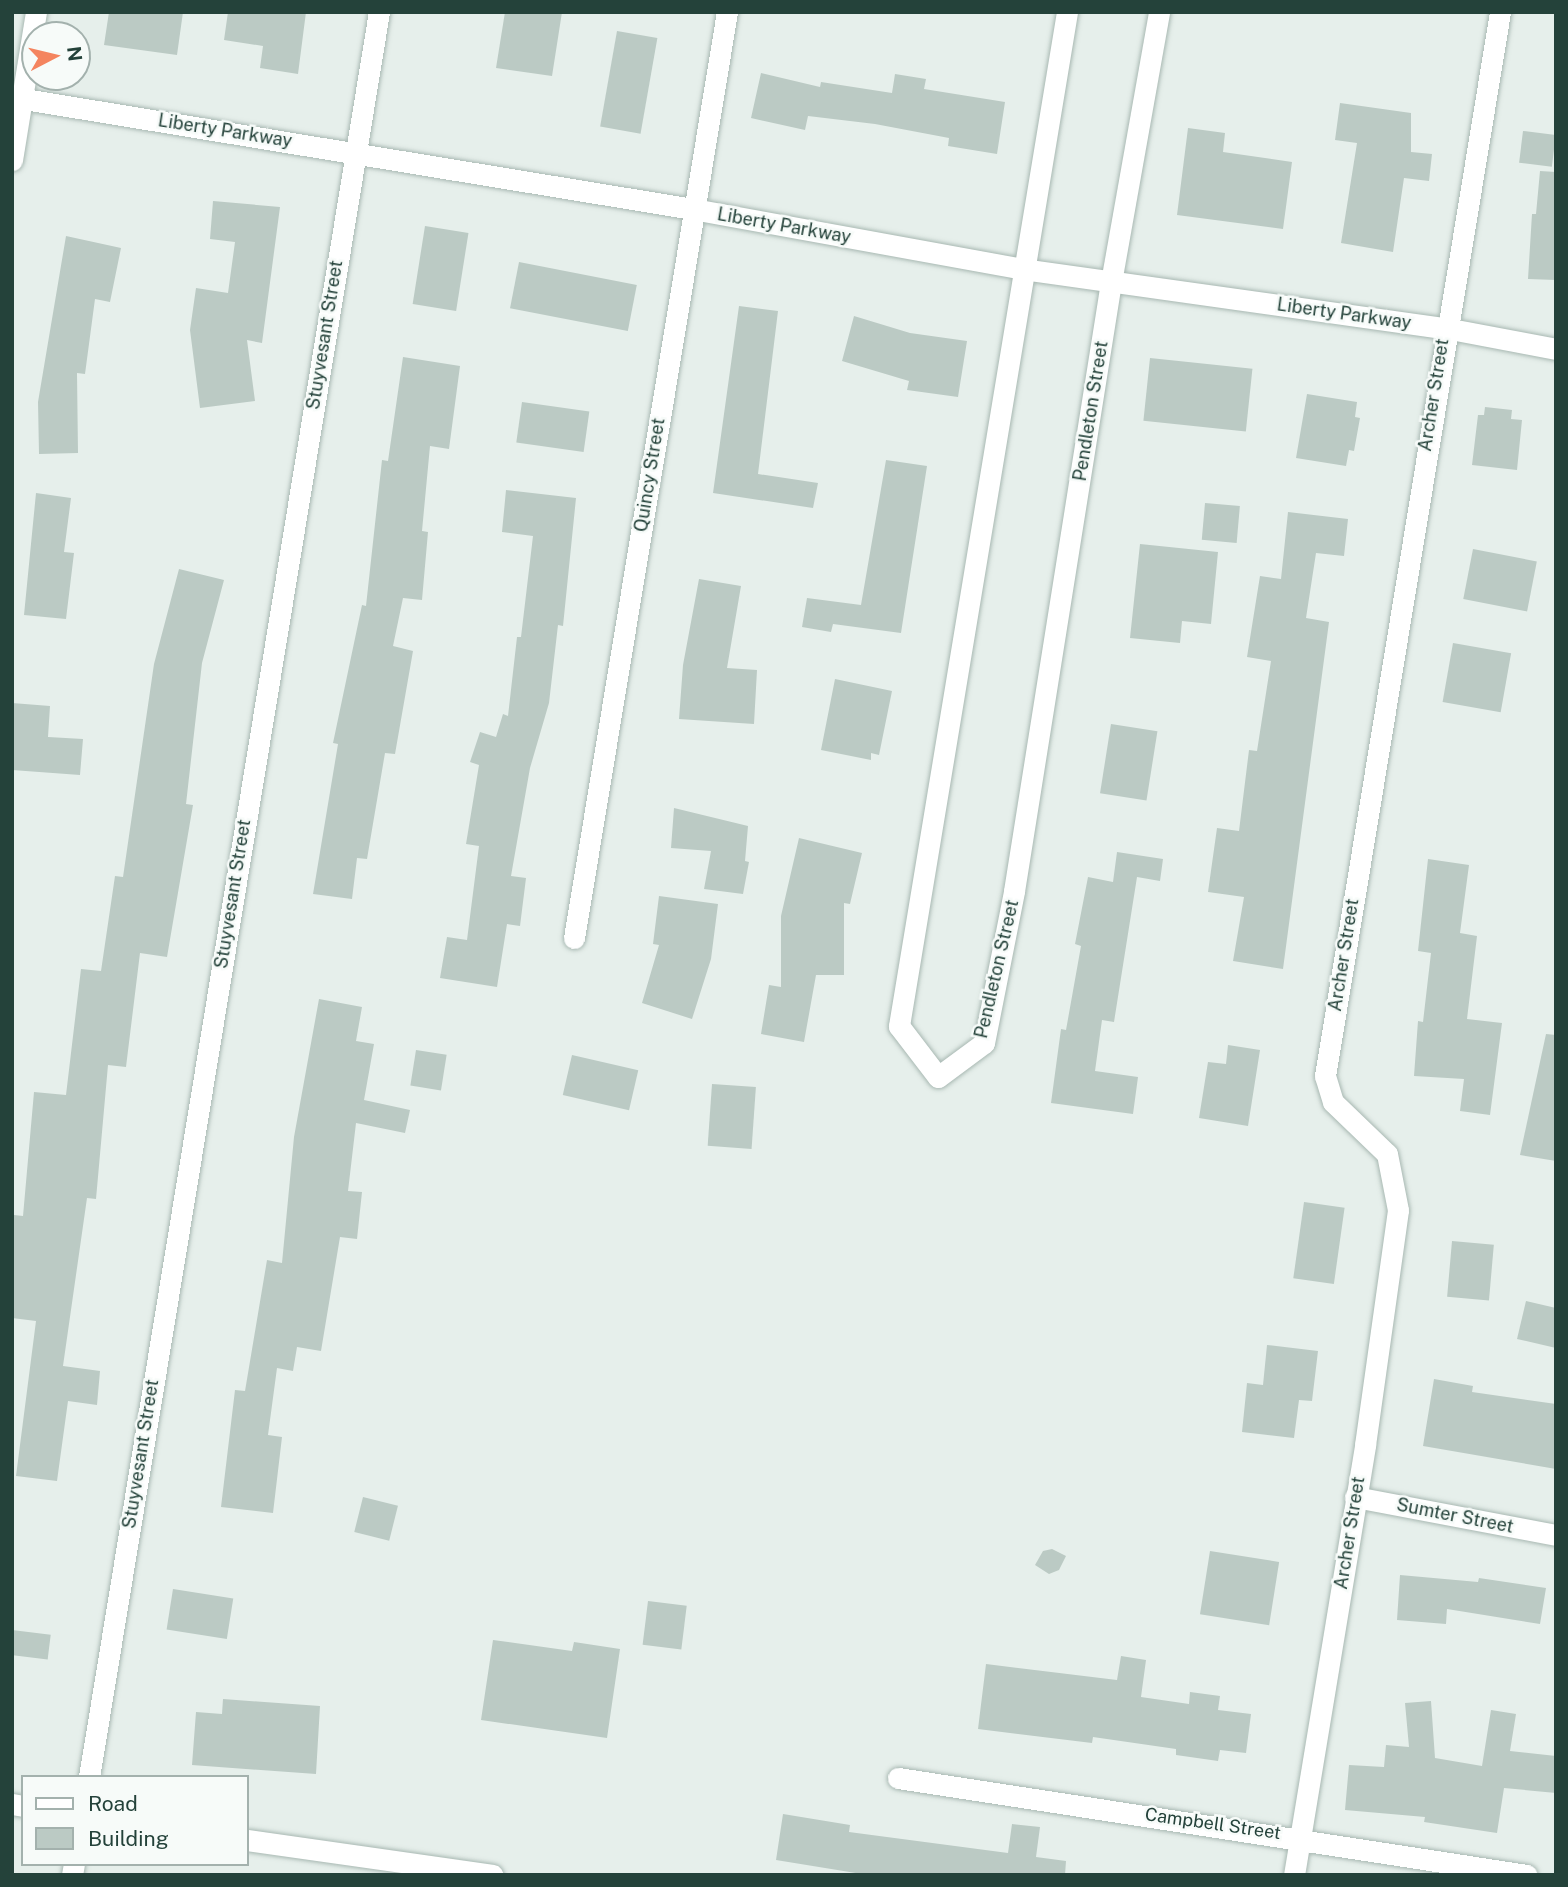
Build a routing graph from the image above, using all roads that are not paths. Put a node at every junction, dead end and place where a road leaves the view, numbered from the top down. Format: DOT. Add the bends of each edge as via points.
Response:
graph roads {
  1 [pos="36,12"];
  2 [pos="379,12"];
  3 [pos="727,12"];
  4 [pos="1067,12"];
  5 [pos="1159,12"];
  6 [pos="1500,12"];
  7 [pos="16,97"];
  8 [pos="355,152"];
  9 [pos="12,160"];
  10 [pos="693,209"];
  11 [pos="1024,269"];
  12 [pos="1111,282"];
  13 [pos="1445,328"];
  14 [pos="1556,349"];
  15 [pos="574,938"];
  16 [pos="1355,1497"];
  17 [pos="1556,1535"];
  18 [pos="89,1775"];
  19 [pos="898,1778"];
  20 [pos="1300,1837"];
  21 [pos="248,1840"];
  22 [pos="493,1875"];
  23 [pos="1294,1875"];
  24 [pos="1527,1875"];
  1 -- 7 [label="street"];
  2 -- 8 [label="street, Stuyvesant Street"];
  3 -- 10 [label="street, Quincy Street"];
  4 -- 11 [label="street, Pendleton Street"];
  5 -- 12 [label="street, Pendleton Street"];
  6 -- 13 [label="street, Archer Street"];
  7 -- 8 [label="street, Liberty Parkway"];
  7 -- 9 [label="street"];
  8 -- 10 [label="street, Liberty Parkway"];
  8 -- 18 [label="street, Stuyvesant Street"];
  10 -- 11 [label="street, Liberty Parkway"];
  10 -- 15 [label="street, Quincy Street"];
  11 -- 12 [label="street, Liberty Parkway"];
  11 -- 12 [label="street, Pendleton Street" via="899,1026 939,1077 984,1043 1014,891"];
  12 -- 13 [label="street, Liberty Parkway"];
  13 -- 14 [label="street, Liberty Parkway"];
  13 -- 16 [label="street, Archer Street" via="1325,1076 1333,1102 1387,1154 1398,1210"];
  16 -- 17 [label="street, Sumter Street"];
  16 -- 20 [label="street, Archer Street"];
  19 -- 20 [label="street, Campbell Street"];
  20 -- 23 [label="street, Archer Street"];
  20 -- 24 [label="street, Campbell Street"];
  21 -- 22 [label="street"];
}
